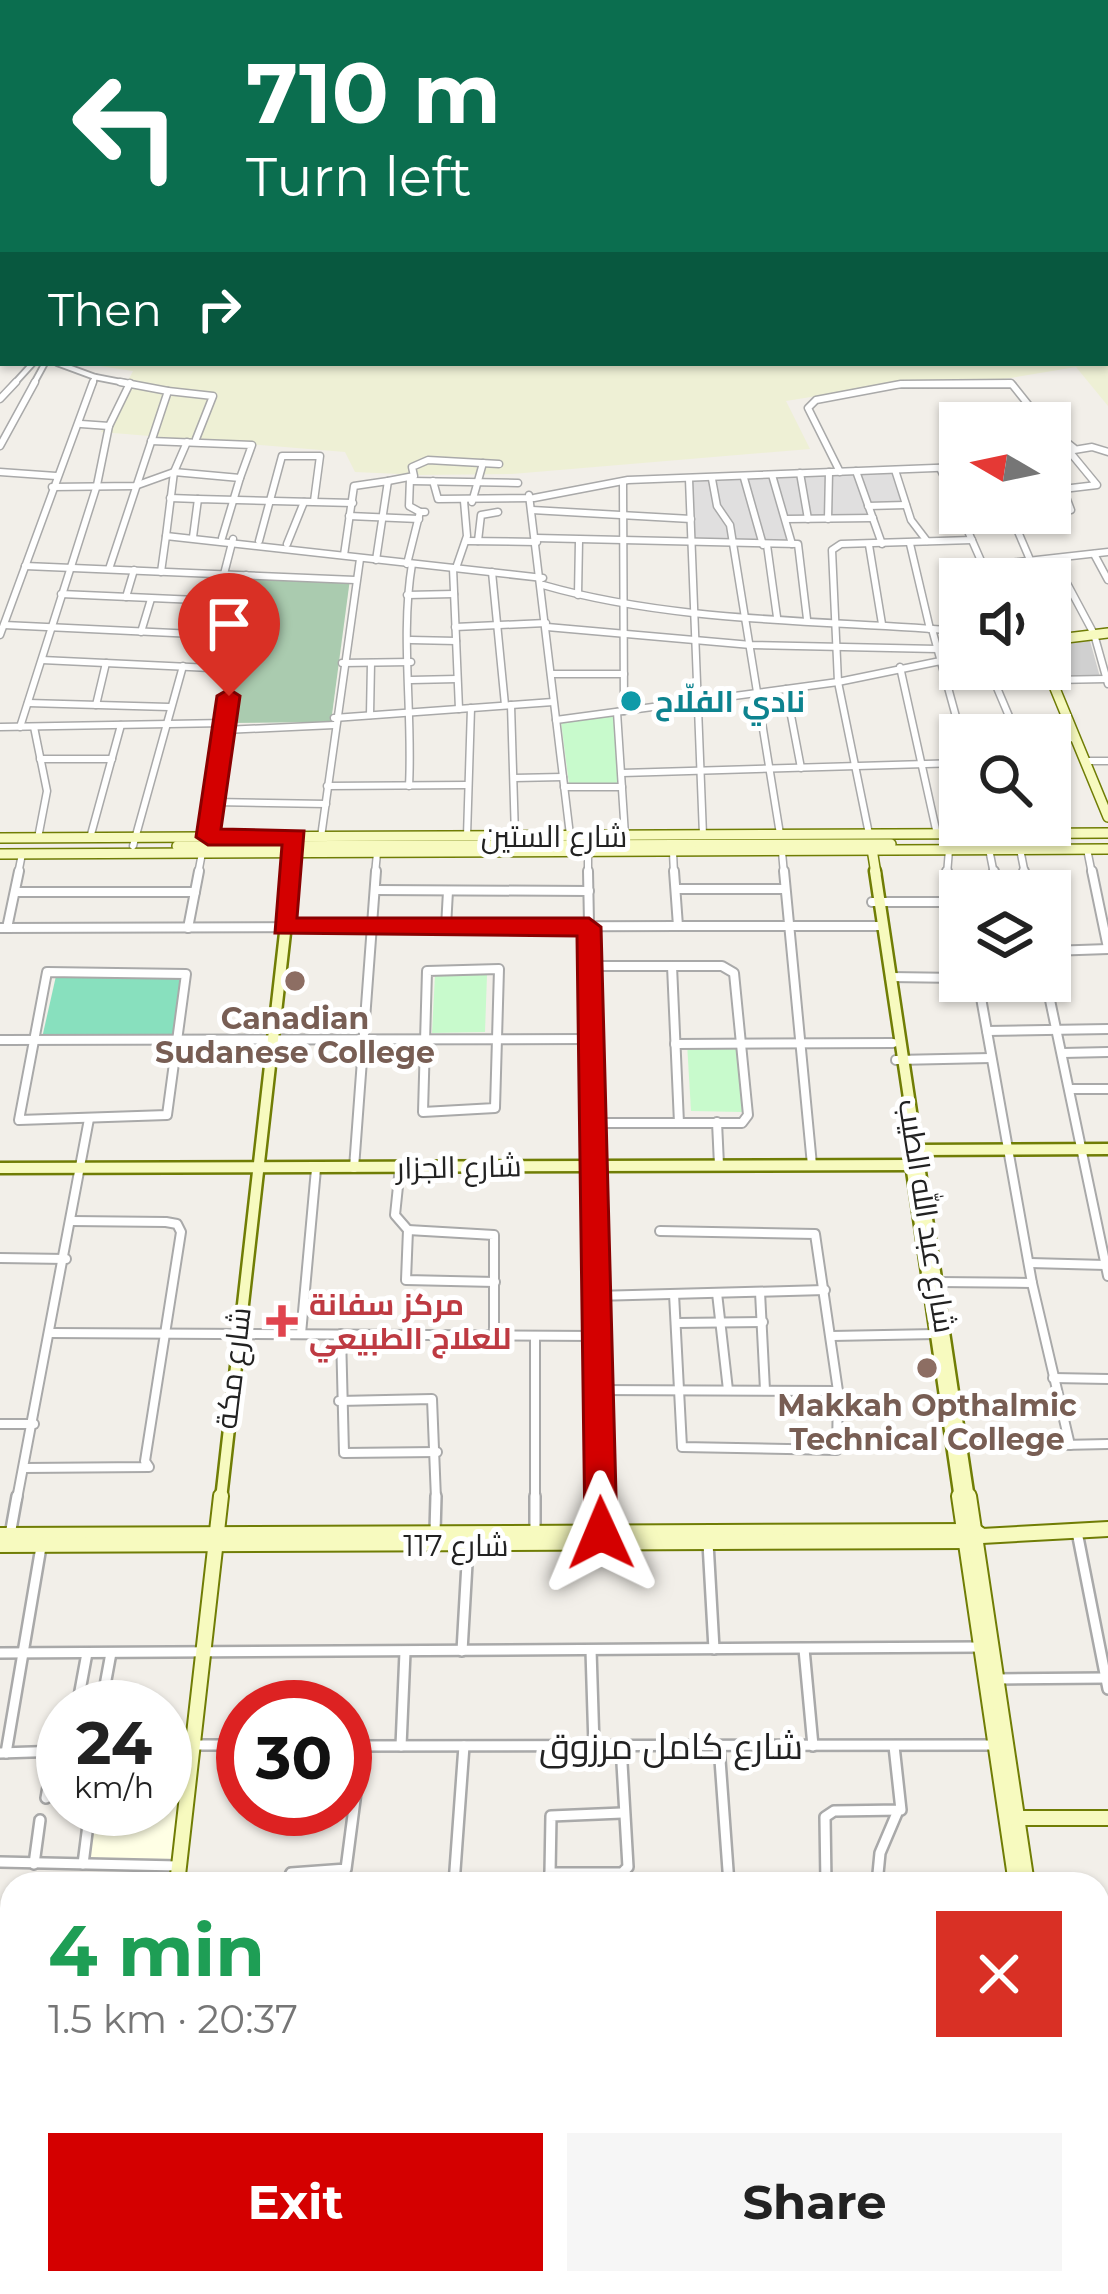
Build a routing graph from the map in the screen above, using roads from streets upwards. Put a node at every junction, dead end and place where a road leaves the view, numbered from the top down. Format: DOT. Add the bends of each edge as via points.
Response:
graph roads {
  1 [pos="29,366"];
  2 [pos="43,366"];
  3 [pos="65,366"];
  4 [pos="95,377"];
  5 [pos="130,383"];
  6 [pos="168,391"];
  7 [pos="0,400"];
  8 [pos="1026,402"];
  9 [pos="81,424"];
  10 [pos="109,426"];
  11 [pos="196,439"];
  12 [pos="151,441"];
  13 [pos="187,442"];
  14 [pos="0,446"];
  15 [pos="1072,450"];
  16 [pos="1108,452"];
  17 [pos="483,463"];
  18 [pos="500,464"];
  19 [pos="939,468"];
  20 [pos="895,470"];
  21 [pos="856,471"];
  22 [pos="0,472"];
  23 [pos="174,472"];
  24 [pos="800,472"];
  25 [pos="829,472"];
  26 [pos="840,472"];
  27 [pos="772,475"];
  28 [pos="56,476"];
  29 [pos="743,477"];
  30 [pos="240,478"];
  31 [pos="688,478"];
  32 [pos="410,479"];
  33 [pos="712,479"];
  34 [pos="433,481"];
  35 [pos="477,481"];
  36 [pos="388,482"];
  37 [pos="623,482"];
  38 [pos="97,485"];
  39 [pos="135,486"];
  40 [pos="52,487"];
  41 [pos="1071,488"];
  42 [pos="527,496"];
  43 [pos="170,498"];
  44 [pos="198,499"];
  45 [pos="234,500"];
  46 [pos="269,501"];
  47 [pos="314,501"];
  48 [pos="468,501"];
  49 [pos="304,502"];
  50 [pos="353,503"];
  51 [pos="906,505"];
  52 [pos="868,506"];
  53 [pos="532,510"];
  54 [pos="498,512"];
  55 [pos="421,514"];
  56 [pos="349,516"];
  57 [pos="623,516"];
  58 [pos="383,518"];
  59 [pos="873,518"];
  60 [pos="691,519"];
  61 [pos="786,519"];
  62 [pos="808,519"];
  63 [pos="828,519"];
  64 [pos="970,534"];
  65 [pos="166,536"];
  66 [pos="193,537"];
  67 [pos="221,538"];
  68 [pos="233,539"];
  69 [pos="972,539"];
  70 [pos="537,540"];
  71 [pos="260,541"];
  72 [pos="466,541"];
  73 [pos="478,541"];
  74 [pos="579,541"];
  75 [pos="623,542"];
  76 [pos="928,543"];
  77 [pos="287,544"];
  78 [pos="693,544"];
  79 [pos="792,544"];
  80 [pos="869,544"];
  81 [pos="882,544"];
  82 [pos="910,544"];
  83 [pos="733,545"];
  84 [pos="765,545"];
  85 [pos="1108,552"];
  86 [pos="1094,554"];
  87 [pos="344,555"];
  88 [pos="979,558"];
  89 [pos="1062,558"];
  90 [pos="360,559"];
  91 [pos="376,560"];
  92 [pos="410,564"];
  93 [pos="26,566"];
  94 [pos="70,567"];
  95 [pos="109,569"];
  96 [pos="454,569"];
  97 [pos="134,570"];
  98 [pos="161,572"];
  99 [pos="492,572"];
  100 [pos="224,574"];
  101 [pos="246,575"];
  102 [pos="356,580"];
  103 [pos="1108,580"];
  104 [pos="543,581"];
  105 [pos="1071,591"];
  106 [pos="61,594"];
  107 [pos="454,595"];
  108 [pos="407,596"];
  109 [pos="578,596"];
  110 [pos="126,597"];
  111 [pos="151,599"];
  112 [pos="242,602"];
  113 [pos="624,602"];
  114 [pos="696,610"];
  115 [pos="745,615"];
  116 [pos="777,617"];
  117 [pos="807,619"];
  118 [pos="836,621"];
  119 [pos="882,624"];
  120 [pos="4,625"];
  121 [pos="497,625"];
  122 [pos="547,625"];
  123 [pos="50,627"];
  124 [pos="455,627"];
  125 [pos="931,629"];
  126 [pos="939,630"];
  127 [pos="141,632"];
  128 [pos="1108,632"];
  129 [pos="624,634"];
  130 [pos="1094,634"];
  131 [pos="0,635"];
  132 [pos="237,636"];
  133 [pos="1071,637"];
  134 [pos="411,640"];
  135 [pos="696,640"];
  136 [pos="456,641"];
  137 [pos="751,645"];
  138 [pos="836,646"];
  139 [pos="937,649"];
  140 [pos="939,656"];
  141 [pos="42,660"];
  142 [pos="939,660"];
  143 [pos="342,662"];
  144 [pos="411,662"];
  145 [pos="106,663"];
  146 [pos="371,663"];
  147 [pos="183,666"];
  148 [pos="900,668"];
  149 [pos="232,669"];
  150 [pos="551,674"];
  151 [pos="624,674"];
  152 [pos="1071,677"];
  153 [pos="411,680"];
  154 [pos="458,680"];
  155 [pos="1107,681"];
  156 [pos="838,682"];
  157 [pos="786,689"];
  158 [pos="1056,690"];
  159 [pos="758,693"];
  160 [pos="697,701"];
  161 [pos="553,702"];
  162 [pos="28,703"];
  163 [pos="95,705"];
  164 [pos="508,705"];
  165 [pos="169,707"];
  166 [pos="471,708"];
  167 [pos="458,709"];
  168 [pos="621,711"];
  169 [pos="413,712"];
  170 [pos="370,715"];
  171 [pos="556,720"];
  172 [pos="334,721"];
  173 [pos="164,724"];
  174 [pos="121,725"];
  175 [pos="0,727"];
  176 [pos="20,727"];
  177 [pos="34,727"];
  178 [pos="225,727"];
  179 [pos="1071,738"];
  180 [pos="1076,738"];
  181 [pos="112,759"];
  182 [pos="40,760"];
  183 [pos="1085,761"];
  184 [pos="1108,761"];
  185 [pos="922,763"];
  186 [pos="939,763"];
  187 [pos="856,765"];
  188 [pos="801,768"];
  189 [pos="771,770"];
  190 [pos="622,773"];
  191 [pos="701,773"];
  192 [pos="514,778"];
  193 [pos="563,782"];
  194 [pos="1108,784"];
  195 [pos="469,785"];
  196 [pos="1095,785"];
  197 [pos="327,786"];
  198 [pos="409,786"];
  199 [pos="622,787"];
  200 [pos="214,802"];
  201 [pos="326,804"];
  202 [pos="1108,818"];
  203 [pos="1071,831"];
  204 [pos="1103,833"];
  205 [pos="780,834"];
  206 [pos="937,834"];
  207 [pos="625,835"];
  208 [pos="703,835"];
  209 [pos="515,836"];
  210 [pos="570,836"];
  211 [pos="208,837"];
  212 [pos="321,837"];
  213 [pos="38,838"];
  214 [pos="90,838"];
  215 [pos="113,842"];
  216 [pos="134,842"];
  217 [pos="867,843"];
  218 [pos="462,844"];
  219 [pos="590,844"];
  220 [pos="939,844"];
  221 [pos="294,845"];
  222 [pos="0,846"];
  223 [pos="1053,846"];
  224 [pos="1071,846"];
  225 [pos="1108,846"];
  226 [pos="737,848"];
  227 [pos="989,849"];
  228 [pos="1020,849"];
  229 [pos="1087,849"];
  230 [pos="949,850"];
  231 [pos="673,852"];
  232 [pos="782,852"];
  233 [pos="202,853"];
  234 [pos="377,853"];
  235 [pos="22,854"];
  236 [pos="947,870"];
  237 [pos="994,870"];
  238 [pos="1024,870"];
  239 [pos="676,889"];
  240 [pos="784,889"];
  241 [pos="375,890"];
  242 [pos="448,891"];
  243 [pos="589,891"];
  244 [pos="15,892"];
  245 [pos="195,892"];
  246 [pos="1096,900"];
  247 [pos="1108,900"];
  248 [pos="875,902"];
  249 [pos="939,902"];
  250 [pos="791,925"];
  251 [pos="678,926"];
  252 [pos="879,926"];
  253 [pos="284,927"];
  254 [pos="372,927"];
  255 [pos="446,927"];
  256 [pos="589,927"];
  257 [pos="3,928"];
  258 [pos="188,928"];
  259 [pos="1108,948"];
  260 [pos="1071,950"];
  261 [pos="590,966"];
  262 [pos="672,966"];
  263 [pos="890,977"];
  264 [pos="939,978"];
  265 [pos="982,1002"];
  266 [pos="1050,1002"];
  267 [pos="1108,1029"];
  268 [pos="1056,1030"];
  269 [pos="987,1031"];
  270 [pos="590,1039"];
  271 [pos="0,1040"];
  272 [pos="498,1040"];
  273 [pos="33,1041"];
  274 [pos="176,1041"];
  275 [pos="270,1042"];
  276 [pos="364,1042"];
  277 [pos="424,1042"];
  278 [pos="800,1043"];
  279 [pos="893,1043"];
  280 [pos="675,1044"];
  281 [pos="742,1044"];
  282 [pos="1063,1052"];
  283 [pos="1108,1052"];
  284 [pos="991,1058"];
  285 [pos="899,1059"];
  286 [pos="1070,1089"];
  287 [pos="1108,1089"];
  288 [pos="89,1119"];
  289 [pos="717,1122"];
  290 [pos="591,1123"];
  291 [pos="680,1123"];
  292 [pos="1108,1149"];
  293 [pos="1009,1150"];
  294 [pos="1082,1150"];
  295 [pos="914,1157"];
  296 [pos="719,1165"];
  297 [pos="812,1165"];
  298 [pos="592,1166"];
  299 [pos="400,1167"];
  300 [pos="0,1168"];
  301 [pos="80,1168"];
  302 [pos="354,1168"];
  303 [pos="289,1169"];
  304 [pos="316,1169"];
  305 [pos="257,1170"];
  306 [pos="255,1186"];
  307 [pos="72,1221"];
  308 [pos="408,1230"];
  309 [pos="660,1232"];
  310 [pos="1104,1244"];
  311 [pos="0,1258"];
  312 [pos="66,1259"];
  313 [pos="1030,1263"];
  314 [pos="1106,1265"];
  315 [pos="1108,1276"];
  316 [pos="495,1282"];
  317 [pos="937,1282"];
  318 [pos="1032,1283"];
  319 [pos="825,1290"];
  320 [pos="760,1292"];
  321 [pos="717,1293"];
  322 [pos="674,1294"];
  323 [pos="595,1296"];
  324 [pos="763,1322"];
  325 [pos="677,1323"];
  326 [pos="719,1323"];
  327 [pos="164,1333"];
  328 [pos="52,1334"];
  329 [pos="236,1334"];
  330 [pos="301,1334"];
  331 [pos="341,1334"];
  332 [pos="936,1334"];
  333 [pos="494,1335"];
  334 [pos="535,1336"];
  335 [pos="596,1336"];
  336 [pos="832,1336"];
  337 [pos="1053,1378"];
  338 [pos="1108,1379"];
  339 [pos="598,1390"];
  340 [pos="680,1390"];
  341 [pos="728,1390"];
  342 [pos="765,1390"];
  343 [pos="838,1391"];
  344 [pos="339,1401"];
  345 [pos="950,1402"];
  346 [pos="0,1424"];
  347 [pos="34,1424"];
  348 [pos="1108,1444"];
  349 [pos="1070,1445"];
  350 [pos="962,1447"];
  351 [pos="437,1452"];
  352 [pos="24,1468"];
  353 [pos="1108,1529"];
  354 [pos="1076,1532"];
  355 [pos="435,1533"];
  356 [pos="535,1533"];
  357 [pos="601,1533"];
  358 [pos="973,1536"];
  359 [pos="3,1538"];
  360 [pos="214,1538"];
  361 [pos="572,1539"];
  362 [pos="708,1544"];
  363 [pos="41,1545"];
  364 [pos="468,1546"];
  365 [pos="982,1647"];
  366 [pos="714,1649"];
  367 [pos="804,1649"];
  368 [pos="591,1650"];
  369 [pos="405,1651"];
  370 [pos="462,1651"];
  371 [pos="0,1653"];
  372 [pos="20,1653"];
  373 [pos="87,1653"];
  374 [pos="110,1653"];
  375 [pos="202,1655"];
  376 [pos="997,1679"];
  377 [pos="82,1680"];
  378 [pos="106,1680"];
  379 [pos="1107,1683"];
  380 [pos="192,1745"];
  381 [pos="216,1745"];
  382 [pos="996,1745"];
  383 [pos="372,1746"];
  384 [pos="401,1746"];
  385 [pos="464,1746"];
  386 [pos="594,1746"];
  387 [pos="621,1746"];
  388 [pos="718,1746"];
  389 [pos="813,1746"];
  390 [pos="894,1746"];
  391 [pos="3,1753"];
  392 [pos="36,1753"];
  393 [pos="622,1813"];
  394 [pos="897,1813"];
  395 [pos="1105,1815"];
  396 [pos="1012,1818"];
  397 [pos="38,1836"];
  398 [pos="87,1836"];
  399 [pos="182,1836"];
  400 [pos="350,1836"];
  401 [pos="0,1862"];
  402 [pos="34,1864"];
  403 [pos="83,1864"];
  404 [pos="179,1866"];
  405 [pos="178,1872"];
  406 [pos="313,1872"];
  407 [pos="455,1872"];
  408 [pos="549,1872"];
  409 [pos="615,1872"];
  410 [pos="728,1872"];
  411 [pos="826,1872"];
  412 [pos="878,1872"];
  413 [pos="1015,1872"];
  414 [pos="1024,1872"];
  1 -- 7 [label="street"];
  2 -- 14 [label="street"];
  3 -- 4 [label="street"];
  4 -- 5 [label="street"];
  4 -- 9 [label="street"];
  5 -- 6 [label="street"];
  5 -- 10 [label="street"];
  6 -- 11 [label="street" via="213,396"];
  6 -- 12 [label="street"];
  8 -- 26 [label="street" via="1011,382 902,384 816,400 808,409"];
  9 -- 10 [label="street"];
  9 -- 28 [label="street"];
  10 -- 38 [label="street"];
  11 -- 13 [label="street"];
  11 -- 30 [label="street" via="252,445"];
  12 -- 13 [label="street"];
  12 -- 39 [label="street"];
  13 -- 23 [label="street"];
  15 -- 16 [label="street"];
  15 -- 41 [label="street" via="1097,484"];
  17 -- 18 [label="street"];
  17 -- 32 [label="street" via="428,460 411,468"];
  17 -- 35 [label="street"];
  19 -- 20 [label="street"];
  20 -- 21 [label="street"];
  20 -- 51 [label="street"];
  21 -- 26 [label="street"];
  21 -- 52 [label="street"];
  22 -- 28 [label="street"];
  23 -- 30 [label="street"];
  23 -- 39 [label="street"];
  23 -- 43 [label="street"];
  24 -- 25 [label="street"];
  24 -- 27 [label="street"];
  24 -- 62 [label="street"];
  25 -- 26 [label="street"];
  25 -- 63 [label="street"];
  27 -- 29 [label="street"];
  27 -- 61 [label="street"];
  28 -- 40 [label="street"];
  29 -- 33 [label="street"];
  29 -- 84 [label="street"];
  30 -- 45 [label="street"];
  31 -- 33 [label="street"];
  31 -- 37 [label="street"];
  31 -- 60 [label="street"];
  32 -- 34 [label="street"];
  32 -- 36 [label="street"];
  32 -- 55 [label="street" via="409,506"];
  33 -- 83 [label="street"];
  34 -- 35 [label="street"];
  34 -- 48 [label="street" via="438,500"];
  35 -- 42 [label="street" via="516,480"];
  35 -- 48 [label="street"];
  36 -- 50 [label="street" via="355,485"];
  36 -- 58 [label="street"];
  37 -- 42 [label="street"];
  37 -- 57 [label="street"];
  38 -- 39 [label="street"];
  38 -- 40 [label="street"];
  38 -- 94 [label="street"];
  39 -- 95 [label="street"];
  40 -- 93 [label="street"];
  42 -- 48 [label="street"];
  42 -- 53 [label="street"];
  43 -- 44 [label="street"];
  43 -- 65 [label="street"];
  44 -- 45 [label="street"];
  44 -- 66 [label="street"];
  45 -- 46 [label="street"];
  45 -- 67 [label="street"];
  46 -- 47 [label="street" via="282,456 318,455"];
  46 -- 49 [label="street"];
  46 -- 71 [label="street"];
  47 -- 49 [label="street"];
  47 -- 50 [label="street"];
  48 -- 72 [label="street"];
  49 -- 77 [label="street"];
  50 -- 56 [label="street"];
  51 -- 52 [label="street"];
  51 -- 76 [label="street"];
  52 -- 59 [label="street"];
  53 -- 57 [label="street"];
  53 -- 70 [label="street"];
  54 -- 73 [label="street" via="481,515"];
  55 -- 58 [label="street"];
  55 -- 92 [label="street"];
  56 -- 58 [label="street"];
  56 -- 87 [label="street"];
  57 -- 60 [label="street"];
  57 -- 75 [label="street"];
  58 -- 91 [label="street"];
  59 -- 63 [label="street"];
  59 -- 81 [label="street"];
  60 -- 78 [label="street"];
  61 -- 62 [label="street"];
  61 -- 79 [label="street"];
  62 -- 63 [label="street"];
  64 -- 69 [label="street"];
  65 -- 66 [label="street"];
  65 -- 98 [label="street"];
  66 -- 67 [label="street"];
  67 -- 68 [label="street"];
  68 -- 71 [label="street"];
  68 -- 100 [label="street"];
  69 -- 76 [label="street"];
  69 -- 88 [label="street"];
  70 -- 73 [label="street"];
  70 -- 74 [label="street"];
  70 -- 104 [label="street"];
  71 -- 77 [label="street"];
  72 -- 73 [label="street"];
  72 -- 96 [label="street"];
  74 -- 75 [label="street"];
  74 -- 109 [label="street"];
  75 -- 78 [label="street"];
  75 -- 113 [label="street"];
  76 -- 82 [label="street"];
  77 -- 87 [label="street"];
  78 -- 83 [label="street"];
  78 -- 114 [label="street"];
  79 -- 84 [label="street"];
  79 -- 117 [label="street" via="804,560"];
  80 -- 81 [label="street"];
  80 -- 118 [label="street" via="832,550"];
  80 -- 119 [label="street"];
  81 -- 82 [label="street"];
  82 -- 125 [label="street"];
  83 -- 84 [label="street"];
  83 -- 115 [label="street"];
  84 -- 116 [label="street"];
  85 -- 86 [label="street"];
  86 -- 89 [label="street"];
  86 -- 103 [label="street"];
  87 -- 90 [label="street"];
  90 -- 91 [label="street"];
  90 -- 102 [label="street"];
  91 -- 92 [label="street"];
  92 -- 96 [label="street"];
  92 -- 108 [label="street"];
  93 -- 94 [label="street"];
  93 -- 120 [label="street"];
  94 -- 95 [label="street"];
  94 -- 106 [label="street"];
  95 -- 97 [label="street"];
  96 -- 99 [label="street"];
  96 -- 107 [label="street"];
  97 -- 98 [label="street"];
  97 -- 110 [label="street"];
  98 -- 100 [label="street"];
  99 -- 104 [label="street"];
  99 -- 121 [label="street"];
  100 -- 101 [label="street"];
  101 -- 102 [label="street"];
  101 -- 112 [label="street"];
  102 -- 143 [label="street"];
  104 -- 109 [label="street"];
  104 -- 122 [label="street"];
  105 -- 130 [label="street"];
  106 -- 110 [label="street"];
  106 -- 123 [label="street"];
  107 -- 108 [label="street"];
  107 -- 124 [label="street"];
  108 -- 134 [label="street"];
  109 -- 113 [label="street"];
  110 -- 111 [label="street"];
  111 -- 112 [label="street"];
  111 -- 127 [label="street"];
  112 -- 132 [label="street"];
  113 -- 114 [label="street"];
  113 -- 129 [label="street"];
  114 -- 115 [label="street"];
  114 -- 135 [label="street"];
  115 -- 116 [label="street"];
  115 -- 137 [label="street"];
  116 -- 117 [label="street"];
  117 -- 118 [label="street"];
  118 -- 119 [label="street"];
  118 -- 138 [label="street"];
  119 -- 125 [label="street"];
  120 -- 123 [label="street"];
  120 -- 131 [label="street"];
  121 -- 122 [label="street"];
  121 -- 124 [label="street"];
  121 -- 164 [label="street"];
  122 -- 129 [label="street"];
  122 -- 150 [label="street"];
  123 -- 127 [label="street"];
  123 -- 141 [label="street"];
  124 -- 136 [label="street"];
  125 -- 126 [label="street"];
  125 -- 139 [label="street"];
  127 -- 132 [label="street"];
  128 -- 130 [label="street"];
  129 -- 135 [label="street"];
  129 -- 151 [label="street"];
  130 -- 133 [label="street"];
  130 -- 155 [label="street"];
  132 -- 149 [label="street"];
  134 -- 136 [label="street"];
  134 -- 144 [label="street"];
  135 -- 137 [label="street"];
  135 -- 160 [label="street"];
  136 -- 154 [label="street"];
  137 -- 138 [label="street"];
  137 -- 159 [label="street"];
  138 -- 139 [label="street"];
  138 -- 156 [label="street"];
  139 -- 140 [label="street"];
  141 -- 145 [label="street"];
  141 -- 162 [label="street"];
  142 -- 148 [label="street"];
  143 -- 146 [label="street"];
  143 -- 172 [label="street"];
  144 -- 146 [label="street"];
  144 -- 153 [label="street"];
  145 -- 147 [label="street"];
  145 -- 163 [label="street"];
  146 -- 170 [label="street"];
  147 -- 149 [label="street"];
  147 -- 165 [label="street"];
  148 -- 156 [label="street"];
  148 -- 185 [label="street"];
  149 -- 178 [label="street"];
  150 -- 151 [label="street"];
  150 -- 161 [label="street"];
  151 -- 168 [label="street"];
  152 -- 155 [label="street"];
  153 -- 154 [label="street"];
  153 -- 169 [label="street"];
  154 -- 167 [label="street"];
  156 -- 157 [label="street"];
  156 -- 187 [label="street"];
  157 -- 159 [label="street"];
  157 -- 188 [label="street"];
  158 -- 180 [label="street"];
  159 -- 160 [label="street"];
  159 -- 189 [label="street"];
  160 -- 168 [label="street"];
  160 -- 191 [label="street"];
  161 -- 164 [label="street"];
  161 -- 171 [label="street"];
  162 -- 163 [label="street"];
  162 -- 176 [label="street"];
  163 -- 165 [label="street"];
  164 -- 166 [label="street"];
  164 -- 192 [label="street"];
  165 -- 173 [label="street"];
  166 -- 167 [label="street"];
  166 -- 195 [label="street"];
  167 -- 169 [label="street"];
  168 -- 171 [label="street"];
  168 -- 190 [label="street"];
  169 -- 170 [label="street"];
  169 -- 198 [label="street"];
  170 -- 172 [label="street"];
  171 -- 193 [label="street"];
  172 -- 178 [label="street"];
  172 -- 197 [label="street"];
  173 -- 174 [label="street"];
  173 -- 178 [label="street"];
  173 -- 216 [label="street"];
  174 -- 177 [label="street"];
  174 -- 181 [label="street"];
  175 -- 176 [label="street"];
  176 -- 177 [label="street"];
  177 -- 182 [label="street"];
  178 -- 200 [label="street"];
  179 -- 180 [label="street"];
  180 -- 183 [label="street"];
  181 -- 182 [label="street"];
  181 -- 214 [label="street"];
  182 -- 213 [label="street" via="47,791"];
  183 -- 184 [label="street"];
  183 -- 196 [label="street"];
  185 -- 186 [label="street"];
  185 -- 187 [label="street"];
  185 -- 206 [label="street"];
  187 -- 188 [label="street"];
  187 -- 217 [label="street"];
  188 -- 189 [label="street"];
  189 -- 191 [label="street"];
  189 -- 205 [label="street"];
  190 -- 191 [label="street"];
  190 -- 199 [label="street"];
  191 -- 208 [label="street"];
  192 -- 193 [label="street"];
  192 -- 209 [label="street"];
  193 -- 199 [label="street"];
  193 -- 210 [label="street"];
  194 -- 196 [label="street"];
  195 -- 198 [label="street"];
  195 -- 218 [label="street"];
  196 -- 202 [label="street"];
  197 -- 198 [label="street"];
  197 -- 201 [label="street"];
  199 -- 207 [label="street"];
  200 -- 201 [label="street"];
  200 -- 211 [label="street"];
  201 -- 212 [label="street"];
  202 -- 204 [label="street"];
  203 -- 204 [label="street, شارع الستين"];
  205 -- 208 [label="street, شارع الستين"];
  205 -- 217 [label="street, شارع الستين"];
  206 -- 217 [label="street, شارع الستين"];
  207 -- 208 [label="street, شارع الستين"];
  207 -- 219 [label="street, شارع الستين"];
  209 -- 210 [label="street, شارع الستين"];
  209 -- 218 [label="street, شارع الستين"];
  210 -- 219 [label="street, شارع الستين"];
  211 -- 216 [label="street, شارع الستين"];
  211 -- 221 [label="street, شارع الستين"];
  212 -- 218 [label="street, شارع الستين"];
  212 -- 221 [label="street, شارع الستين"];
  213 -- 214 [label="street, شارع الستين"];
  213 -- 222 [label="street, شارع الستين"];
  214 -- 215 [label="street, شارع الستين"];
  215 -- 216 [label="street, شارع الستين"];
  215 -- 222 [label="street, شارع الستين"];
  216 -- 221 [label="street, شارع الستين"];
  217 -- 220 [label="street, شارع الستين"];
  217 -- 226 [label="street, شارع الستين"];
  217 -- 230 [label="street"];
  217 -- 232 [label="street"];
  217 -- 248 [label="street, شارع عبد الله الطيب"];
  218 -- 219 [label="street"];
  218 -- 221 [label="street, شارع الستين"];
  218 -- 234 [label="street"];
  219 -- 226 [label="street, شارع الستين"];
  219 -- 231 [label="street"];
  219 -- 243 [label="street"];
  221 -- 233 [label="street"];
  221 -- 234 [label="street"];
  221 -- 253 [label="street, شارع مكة"];
  222 -- 235 [label="street"];
  223 -- 228 [label="street"];
  223 -- 229 [label="street"];
  224 -- 225 [label="street, شارع الستين"];
  225 -- 229 [label="street"];
  226 -- 231 [label="street"];
  226 -- 232 [label="street"];
  227 -- 228 [label="street"];
  227 -- 230 [label="street"];
  227 -- 237 [label="street"];
  228 -- 238 [label="street"];
  229 -- 246 [label="street"];
  230 -- 236 [label="street"];
  231 -- 239 [label="street"];
  232 -- 240 [label="street"];
  233 -- 235 [label="street"];
  233 -- 245 [label="street"];
  234 -- 241 [label="street"];
  235 -- 244 [label="street"];
  239 -- 240 [label="street"];
  239 -- 251 [label="street"];
  240 -- 250 [label="street"];
  241 -- 242 [label="street"];
  241 -- 254 [label="street"];
  242 -- 243 [label="street"];
  242 -- 255 [label="street"];
  243 -- 256 [label="street"];
  244 -- 245 [label="street"];
  244 -- 257 [label="street"];
  245 -- 258 [label="street"];
  246 -- 247 [label="street"];
  246 -- 259 [label="street"];
  248 -- 249 [label="street"];
  248 -- 252 [label="street, شارع عبد الله الطيب"];
  250 -- 251 [label="street"];
  250 -- 252 [label="street"];
  250 -- 278 [label="street"];
  251 -- 256 [label="street"];
  252 -- 263 [label="street, شارع عبد الله الطيب"];
  252 -- 279 [label="street, شارع عبد الله الطيب"];
  253 -- 254 [label="street"];
  253 -- 258 [label="street"];
  253 -- 275 [label="street, شارع مكة"];
  254 -- 255 [label="street"];
  254 -- 276 [label="street"];
  255 -- 256 [label="street"];
  256 -- 261 [label="street"];
  257 -- 258 [label="street"];
  259 -- 260 [label="street"];
  261 -- 262 [label="street"];
  261 -- 270 [label="street"];
  262 -- 280 [label="street"];
  262 -- 281 [label="street" via="734,973"];
  263 -- 264 [label="street"];
  263 -- 285 [label="street, شارع عبد الله الطيب"];
  265 -- 269 [label="street"];
  266 -- 268 [label="street"];
  267 -- 268 [label="street"];
  268 -- 269 [label="street"];
  268 -- 282 [label="street"];
  269 -- 284 [label="street"];
  270 -- 272 [label="street"];
  270 -- 290 [label="street"];
  271 -- 273 [label="street"];
  272 -- 277 [label="street"];
  272 -- 277 [label="street" via="495,1108 429,1112 419,1108"];
  272 -- 277 [label="street" via="500,969 427,971"];
  273 -- 274 [label="street"];
  273 -- 274 [label="street" via="45,976 53,971 186,974"];
  273 -- 288 [label="street" via="19,1120"];
  274 -- 275 [label="street"];
  274 -- 288 [label="street" via="167,1115"];
  275 -- 276 [label="street"];
  275 -- 305 [label="street, شارع مكة"];
  276 -- 277 [label="street"];
  276 -- 302 [label="street"];
  278 -- 279 [label="street"];
  278 -- 281 [label="street"];
  278 -- 297 [label="street"];
  279 -- 285 [label="street, شارع عبد الله الطيب"];
  280 -- 281 [label="street"];
  280 -- 291 [label="street"];
  281 -- 289 [label="street" via="746,1121"];
  282 -- 283 [label="street"];
  282 -- 286 [label="street"];
  284 -- 285 [label="street"];
  284 -- 293 [label="street"];
  285 -- 295 [label="street, شارع عبد الله الطيب"];
  286 -- 287 [label="street"];
  286 -- 294 [label="street"];
  288 -- 301 [label="street"];
  289 -- 291 [label="street"];
  289 -- 296 [label="street"];
  290 -- 291 [label="street"];
  290 -- 298 [label="street"];
  292 -- 294 [label="street, شارع الجزار"];
  293 -- 294 [label="street, شارع الجزار"];
  293 -- 295 [label="street, شارع الجزار"];
  293 -- 313 [label="street"];
  294 -- 310 [label="street"];
  295 -- 297 [label="street, شارع الجزار"];
  295 -- 317 [label="street, شارع عبد الله الطيب"];
  295 -- 332 [label="street, شارع عبد الله الطيب"];
  296 -- 297 [label="street, شارع الجزار"];
  296 -- 298 [label="street, شارع الجزار"];
  298 -- 299 [label="street, شارع الجزار"];
  298 -- 323 [label="street"];
  299 -- 302 [label="street, شارع الجزار"];
  299 -- 308 [label="street" via="394,1215"];
  300 -- 301 [label="street, شارع الجزار"];
  301 -- 305 [label="street, شارع الجزار"];
  301 -- 307 [label="street"];
  302 -- 304 [label="street, شارع الجزار"];
  303 -- 304 [label="street, شارع الجزار"];
  303 -- 305 [label="street, شارع الجزار"];
  303 -- 306 [label="street"];
  304 -- 330 [label="street"];
  305 -- 306 [label="street, شارع مكة"];
  306 -- 329 [label="street, شارع مكة"];
  307 -- 312 [label="street"];
  307 -- 327 [label="street" via="177,1224"];
  308 -- 316 [label="street" via="494,1235"];
  308 -- 316 [label="street" via="406,1280"];
  309 -- 319 [label="street" via="815,1234"];
  310 -- 314 [label="street"];
  311 -- 312 [label="street"];
  312 -- 328 [label="street"];
  313 -- 314 [label="street"];
  313 -- 318 [label="street"];
  314 -- 315 [label="street"];
  316 -- 333 [label="street"];
  317 -- 318 [label="street"];
  317 -- 345 [label="street, شارع عبد الله الطيب"];
  318 -- 337 [label="street"];
  319 -- 320 [label="street"];
  319 -- 336 [label="street"];
  320 -- 321 [label="street"];
  320 -- 324 [label="street"];
  321 -- 322 [label="street"];
  321 -- 326 [label="street"];
  322 -- 323 [label="street"];
  322 -- 325 [label="street"];
  323 -- 335 [label="street"];
  324 -- 326 [label="street"];
  324 -- 342 [label="street"];
  325 -- 326 [label="street"];
  325 -- 340 [label="street"];
  326 -- 341 [label="street"];
  327 -- 328 [label="street"];
  327 -- 329 [label="street"];
  327 -- 352 [label="street" via="148,1467"];
  328 -- 347 [label="street"];
  329 -- 330 [label="street"];
  329 -- 360 [label="street, شارع مكة"];
  330 -- 331 [label="street"];
  331 -- 333 [label="street"];
  331 -- 344 [label="street"];
  332 -- 336 [label="street"];
  332 -- 345 [label="street, شارع عبد الله الطيب"];
  333 -- 334 [label="street"];
  334 -- 335 [label="street"];
  334 -- 356 [label="street"];
  335 -- 339 [label="street"];
  336 -- 343 [label="street"];
  337 -- 338 [label="street"];
  337 -- 349 [label="street"];
  339 -- 340 [label="street"];
  339 -- 357 [label="street"];
  340 -- 341 [label="street"];
  340 -- 343 [label="street" via="682,1447 814,1451 841,1444"];
  341 -- 342 [label="street"];
  342 -- 343 [label="street"];
  344 -- 351 [label="street" via="344,1453"];
  344 -- 351 [label="street" via="432,1399"];
  345 -- 350 [label="street, شارع عبد الله الطيب"];
  345 -- 358 [label="street, شارع عبد الله الطيب"];
  346 -- 347 [label="street"];
  347 -- 352 [label="street"];
  348 -- 349 [label="street"];
  349 -- 350 [label="street"];
  350 -- 358 [label="street, شارع عبد الله الطيب"];
  351 -- 355 [label="street"];
  352 -- 359 [label="street"];
  353 -- 354 [label="street"];
  354 -- 358 [label="street"];
  354 -- 379 [label="street"];
  355 -- 356 [label="street, شارع 117"];
  355 -- 360 [label="street, شارع 117"];
  356 -- 361 [label="street, شارع 117"];
  357 -- 358 [label="street, شارع 117"];
  357 -- 361 [label="street, شارع 117"];
  358 -- 362 [label="street, شارع 117"];
  358 -- 365 [label="street, شارع عبد الله الطيب"];
  358 -- 376 [label="street, شارع عبد الله الطيب"];
  359 -- 360 [label="street, شارع 117"];
  359 -- 363 [label="street, شارع 117"];
  360 -- 363 [label="street, شارع 117"];
  360 -- 364 [label="street, شارع 117"];
  360 -- 375 [label="street, شارع مكة"];
  361 -- 362 [label="street, شارع 117"];
  361 -- 364 [label="street, شارع 117"];
  362 -- 366 [label="street"];
  363 -- 372 [label="street"];
  364 -- 370 [label="street"];
  365 -- 367 [label="street"];
  365 -- 382 [label="street, شارع عبد الله الطيب"];
  366 -- 367 [label="street"];
  366 -- 368 [label="street"];
  367 -- 389 [label="street"];
  368 -- 370 [label="street"];
  368 -- 386 [label="street"];
  369 -- 370 [label="street"];
  369 -- 375 [label="street"];
  369 -- 384 [label="street"];
  371 -- 372 [label="street"];
  372 -- 373 [label="street"];
  372 -- 391 [label="street"];
  373 -- 374 [label="street"];
  373 -- 377 [label="street"];
  374 -- 375 [label="street"];
  374 -- 378 [label="street"];
  375 -- 380 [label="street, شارع مكة"];
  376 -- 379 [label="street"];
  376 -- 396 [label="street, شارع عبد الله الطيب"];
  380 -- 381 [label="street"];
  382 -- 390 [label="street, شارع كامل مرزوق"];
  382 -- 396 [label="street, شارع عبد الله الطيب"];
  383 -- 384 [label="street, شارع كامل مرزوق"];
  384 -- 385 [label="street, شارع كامل مرزوق"];
  385 -- 386 [label="street, شارع كامل مرزوق"];
  385 -- 407 [label="street"];
  386 -- 387 [label="street, شارع كامل مرزوق"];
  387 -- 388 [label="street, شارع كامل مرزوق"];
  387 -- 393 [label="street"];
  388 -- 389 [label="street, شارع كامل مرزوق"];
  388 -- 410 [label="street"];
  389 -- 390 [label="street, شارع كامل مرزوق"];
  390 -- 394 [label="street"];
  391 -- 392 [label="street"];
  393 -- 408 [label="street" via="551,1816"];
  393 -- 409 [label="street" via="626,1871"];
  394 -- 411 [label="street" via="825,1817"];
  394 -- 412 [label="street"];
  395 -- 396 [label="street"];
  396 -- 413 [label="street, شارع عبد الله الطيب"];
  396 -- 414 [label="street, شارع عبد الله الطيب"];
  397 -- 402 [label="street"];
  398 -- 403 [label="street"];
  399 -- 404 [label="street, شارع مكة"];
  400 -- 406 [label="street" via="346,1869"];
  401 -- 402 [label="street"];
  402 -- 403 [label="street"];
  403 -- 404 [label="street"];
  404 -- 405 [label="street, شارع مكة"];
}
